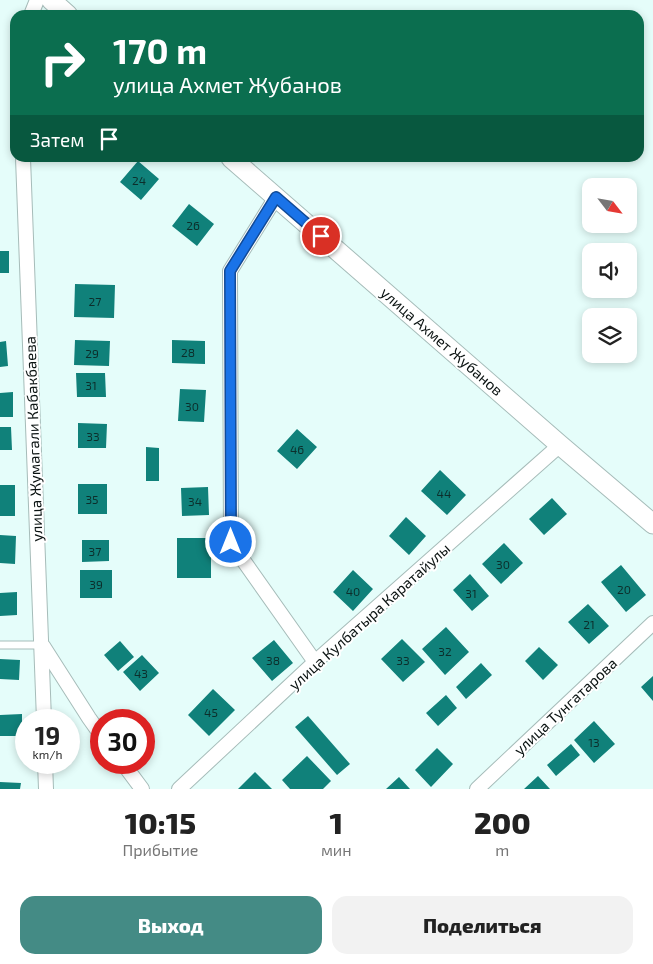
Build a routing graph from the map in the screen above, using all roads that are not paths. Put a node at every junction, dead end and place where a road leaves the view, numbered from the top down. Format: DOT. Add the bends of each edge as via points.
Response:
graph roads {
  1 [pos="51,0"];
  2 [pos="62,10"];
  3 [pos="23,162"];
  4 [pos="236,162"];
  5 [pos="276,197"];
  6 [pos="560,445"];
  7 [pos="653,524"];
  8 [pos="653,623"];
  9 [pos="0,645"];
  10 [pos="43,645"];
  11 [pos="315,662"];
  12 [pos="44,709"];
  13 [pos="90,719"];
  14 [pos="45,774"];
  15 [pos="131,774"];
  16 [pos="46,789"];
  17 [pos="142,789"];
  18 [pos="179,789"];
  19 [pos="477,789"];
  1 -- 2 [label="main road"];
  3 -- 10 [label="street, улица Жумагали Кабакбаева"];
  4 -- 5 [label="main road, улица Ахмет Жубанов"];
  5 -- 6 [label="main road, улица Ахмет Жубанов"];
  5 -- 11 [label="street" via="230,271 231,542"];
  6 -- 7 [label="main road, улица Ахмет Жубанов"];
  6 -- 11 [label="street, улица Кулбатыра Каратайулы"];
  8 -- 19 [label="street, улица Тунгатарова"];
  9 -- 10 [label="lane"];
  10 -- 12 [label="street, улица Жумагали Кабакбаева"];
  10 -- 13 [label="street"];
  11 -- 18 [label="street, улица Кулбатыра Каратайулы"];
  14 -- 16 [label="street"];
  15 -- 17 [label="street"];
}
